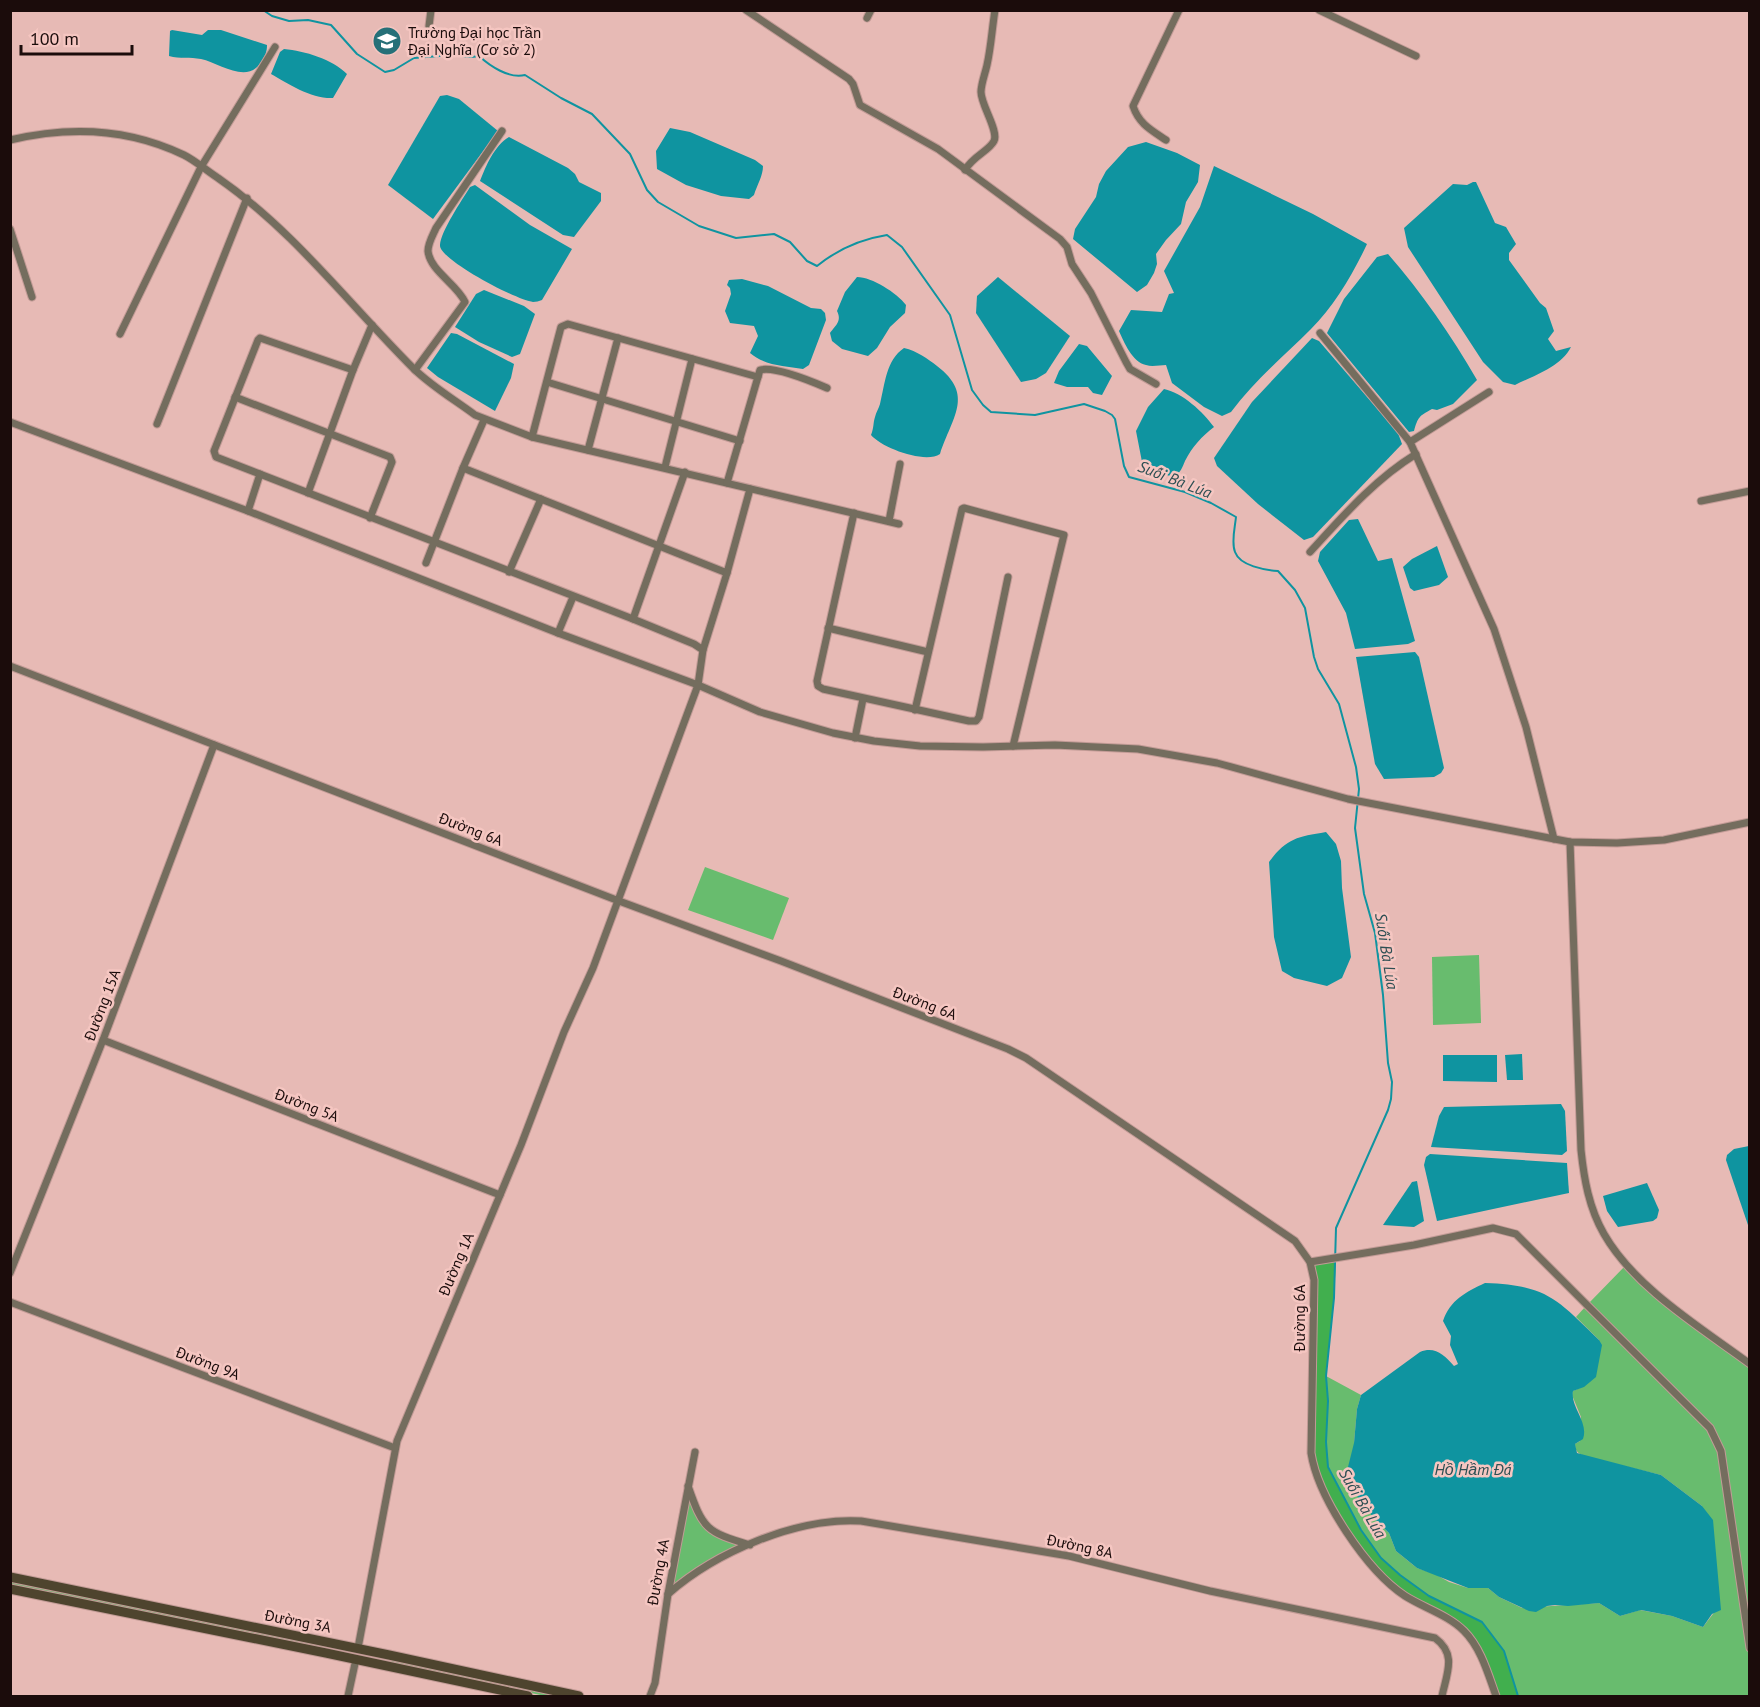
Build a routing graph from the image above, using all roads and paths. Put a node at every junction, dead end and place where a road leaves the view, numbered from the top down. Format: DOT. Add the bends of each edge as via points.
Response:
graph roads {
  1 [pos="431,10"];
  2 [pos="746,10"];
  3 [pos="995,10"];
  4 [pos="1179,10"];
  5 [pos="1319,10"];
  6 [pos="1328,13"];
  7 [pos="429,26"];
  8 [pos="275,47"];
  9 [pos="1416,56"];
  10 [pos="502,131"];
  11 [pos="10,140"];
  12 [pos="1166,140"];
  13 [pos="201,167"];
  14 [pos="965,170"];
  15 [pos="247,198"];
  16 [pos="10,229"];
  17 [pos="32,297"];
  18 [pos="372,325"];
  19 [pos="1320,333"];
  20 [pos="120,334"];
  21 [pos="618,338"];
  22 [pos="692,359"];
  23 [pos="353,370"];
  24 [pos="415,370"];
  25 [pos="758,377"];
  26 [pos="546,382"];
  27 [pos="1156,384"];
  28 [pos="827,388"];
  29 [pos="1489,393"];
  30 [pos="235,397"];
  31 [pos="601,398"];
  32 [pos="484,420"];
  33 [pos="676,421"];
  34 [pos="10,422"];
  35 [pos="157,424"];
  36 [pos="330,433"];
  37 [pos="532,437"];
  38 [pos="740,441"];
  39 [pos="1410,442"];
  40 [pos="588,450"];
  41 [pos="1416,454"];
  42 [pos="900,464"];
  43 [pos="665,467"];
  44 [pos="463,468"];
  45 [pos="685,472"];
  46 [pos="260,474"];
  47 [pos="728,483"];
  48 [pos="750,489"];
  49 [pos="1749,491"];
  50 [pos="308,493"];
  51 [pos="541,499"];
  52 [pos="1701,501"];
  53 [pos="248,511"];
  54 [pos="854,513"];
  55 [pos="370,518"];
  56 [pos="889,521"];
  57 [pos="899,524"];
  58 [pos="433,542"];
  59 [pos="660,547"];
  60 [pos="1310,552"];
  61 [pos="426,563"];
  62 [pos="509,572"];
  63 [pos="728,573"];
  64 [pos="1008,577"];
  65 [pos="573,597"];
  66 [pos="633,619"];
  67 [pos="828,628"];
  68 [pos="558,633"];
  69 [pos="703,650"];
  70 [pos="928,652"];
  71 [pos="10,666"];
  72 [pos="698,685"];
  73 [pos="863,699"];
  74 [pos="915,710"];
  75 [pos="855,738"];
  76 [pos="214,745"];
  77 [pos="1013,746"];
  78 [pos="1749,822"];
  79 [pos="1554,839"];
  80 [pos="1570,842"];
  81 [pos="619,901"];
  82 [pos="103,1040"];
  83 [pos="500,1195"];
  84 [pos="1310,1262"];
  85 [pos="10,1273"];
  86 [pos="10,1302"];
  87 [pos="1749,1364"];
  88 [pos="395,1448"];
  89 [pos="695,1452"];
  90 [pos="688,1485"];
  91 [pos="750,1545"];
  92 [pos="10,1577"];
  93 [pos="10,1589"];
  94 [pos="668,1594"];
  95 [pos="358,1648"];
  96 [pos="1749,1648"];
  97 [pos="356,1659"];
  98 [pos="348,1696"];
  99 [pos="528,1696"];
  100 [pos="579,1696"];
  101 [pos="651,1696"];
  102 [pos="1442,1696"];
  103 [pos="1496,1696"];
  1 -- 7 [label="street"];
  2 -- 14 [label="street" via="849,79 860,105 938,149"];
  3 -- 14 [label="street" via="981,91 994,141"];
  4 -- 12 [label="street" via="1133,106 1143,125"];
  5 -- 6 [label="street"];
  6 -- 9 [label="street"];
  8 -- 13 [label="street"];
  10 -- 24 [label="street" via="430,242 428,252 439,273 461,293 465,302"];
  11 -- 13 [label="street" via="89,130 166,148"];
  13 -- 15 [label="street"];
  13 -- 20 [label="street"];
  14 -- 27 [label="street" via="1060,239 1130,369"];
  15 -- 18 [label="street"];
  15 -- 35 [label="street"];
  16 -- 17 [label="street"];
  18 -- 23 [label="street"];
  18 -- 24 [label="street"];
  19 -- 39 [label="street"];
  21 -- 22 [label="street"];
  21 -- 26 [label="street" via="564,324"];
  21 -- 31 [label="street"];
  22 -- 25 [label="street"];
  22 -- 33 [label="street"];
  23 -- 30 [label="street" via="260,338"];
  23 -- 36 [label="street"];
  24 -- 32 [label="street"];
  25 -- 28 [label="street" via="760,370 767,369"];
  25 -- 38 [label="street"];
  26 -- 31 [label="street"];
  26 -- 37 [label="street"];
  29 -- 39 [label="street"];
  30 -- 36 [label="street"];
  30 -- 46 [label="street" via="214,451 216,457"];
  31 -- 33 [label="street"];
  31 -- 40 [label="street"];
  32 -- 37 [label="street"];
  32 -- 44 [label="street"];
  33 -- 38 [label="street"];
  33 -- 43 [label="street"];
  34 -- 53 [label="street"];
  36 -- 50 [label="street"];
  36 -- 55 [label="street" via="391,459"];
  37 -- 40 [label="street"];
  38 -- 47 [label="street"];
  39 -- 41 [label="street"];
  40 -- 43 [label="street"];
  41 -- 60 [label="street" via="1359,498"];
  41 -- 79 [label="street" via="1494,629 1526,728"];
  42 -- 56 [label="street"];
  43 -- 45 [label="street"];
  44 -- 51 [label="street"];
  44 -- 58 [label="street"];
  45 -- 47 [label="street"];
  45 -- 59 [label="street"];
  46 -- 50 [label="street"];
  46 -- 53 [label="street"];
  47 -- 48 [label="street"];
  48 -- 54 [label="street"];
  48 -- 63 [label="street, Đường 1A"];
  49 -- 52 [label="street"];
  50 -- 55 [label="street"];
  51 -- 59 [label="street"];
  51 -- 62 [label="street"];
  53 -- 68 [label="street"];
  54 -- 56 [label="street"];
  54 -- 67 [label="street"];
  55 -- 58 [label="street"];
  56 -- 57 [label="street"];
  58 -- 61 [label="street"];
  58 -- 62 [label="street"];
  59 -- 63 [label="street"];
  59 -- 66 [label="street"];
  62 -- 65 [label="street"];
  63 -- 69 [label="street, Đường 1A"];
  64 -- 74 [label="street" via="979,717 969,721"];
  65 -- 66 [label="street"];
  65 -- 68 [label="street"];
  66 -- 69 [label="street"];
  67 -- 70 [label="street"];
  67 -- 73 [label="street" via="818,686"];
  68 -- 72 [label="street"];
  69 -- 72 [label="street, Đường 1A"];
  70 -- 74 [label="street"];
  70 -- 77 [label="street" via="962,509 1064,536"];
  71 -- 76 [label="street, Đường 6A"];
  72 -- 75 [label="street" via="760,712"];
  72 -- 81 [label="street, Đường 1A"];
  73 -- 74 [label="street"];
  73 -- 75 [label="street"];
  75 -- 77 [label="street" via="928,746"];
  76 -- 81 [label="street, Đường 6A"];
  76 -- 82 [label="street, Đường 15A"];
  77 -- 79 [label="street" via="1164,753 1217,763 1348,799"];
  78 -- 80 [label="street" via="1664,840"];
  79 -- 80 [label="street"];
  80 -- 87 [label="street" via="1581,1150 1593,1210 1619,1255 1644,1283"];
  81 -- 83 [label="street, Đường 1A"];
  81 -- 84 [label="street, Đường 6A" via="1020,1055 1295,1241"];
  82 -- 83 [label="street, Đường 5A"];
  82 -- 85 [label="street, Đường 15A"];
  83 -- 88 [label="street, Đường 1A"];
  84 -- 96 [label="street" via="1492,1228 1516,1234 1717,1439"];
  84 -- 103 [label="street, Đường 6A" via="1314,1280 1313,1468 1353,1543 1383,1578 1464,1631 1479,1652"];
  86 -- 88 [label="street, Đường 9A"];
  88 -- 95 [label="street, Đường 1A"];
  89 -- 90 [label="street, Đường 4A"];
  90 -- 91 [label="street" via="707,1527 717,1535"];
  90 -- 94 [label="street, Đường 4A"];
  91 -- 94 [label="street, Đường 8A" via="701,1568"];
  91 -- 102 [label="street, Đường 8A" via="798,1527 845,1520 1069,1556 1210,1591 1435,1638 1448,1653"];
  92 -- 95 [label="street, Đường 3A"];
  93 -- 97 [label="street, Đường 3A"];
  94 -- 101 [label="street, Đường 4A"];
  95 -- 97 [label="street"];
  95 -- 100 [label="street, Đường 3A"];
  97 -- 98 [label="street"];
  97 -- 99 [label="street, Đường 3A"];
}
